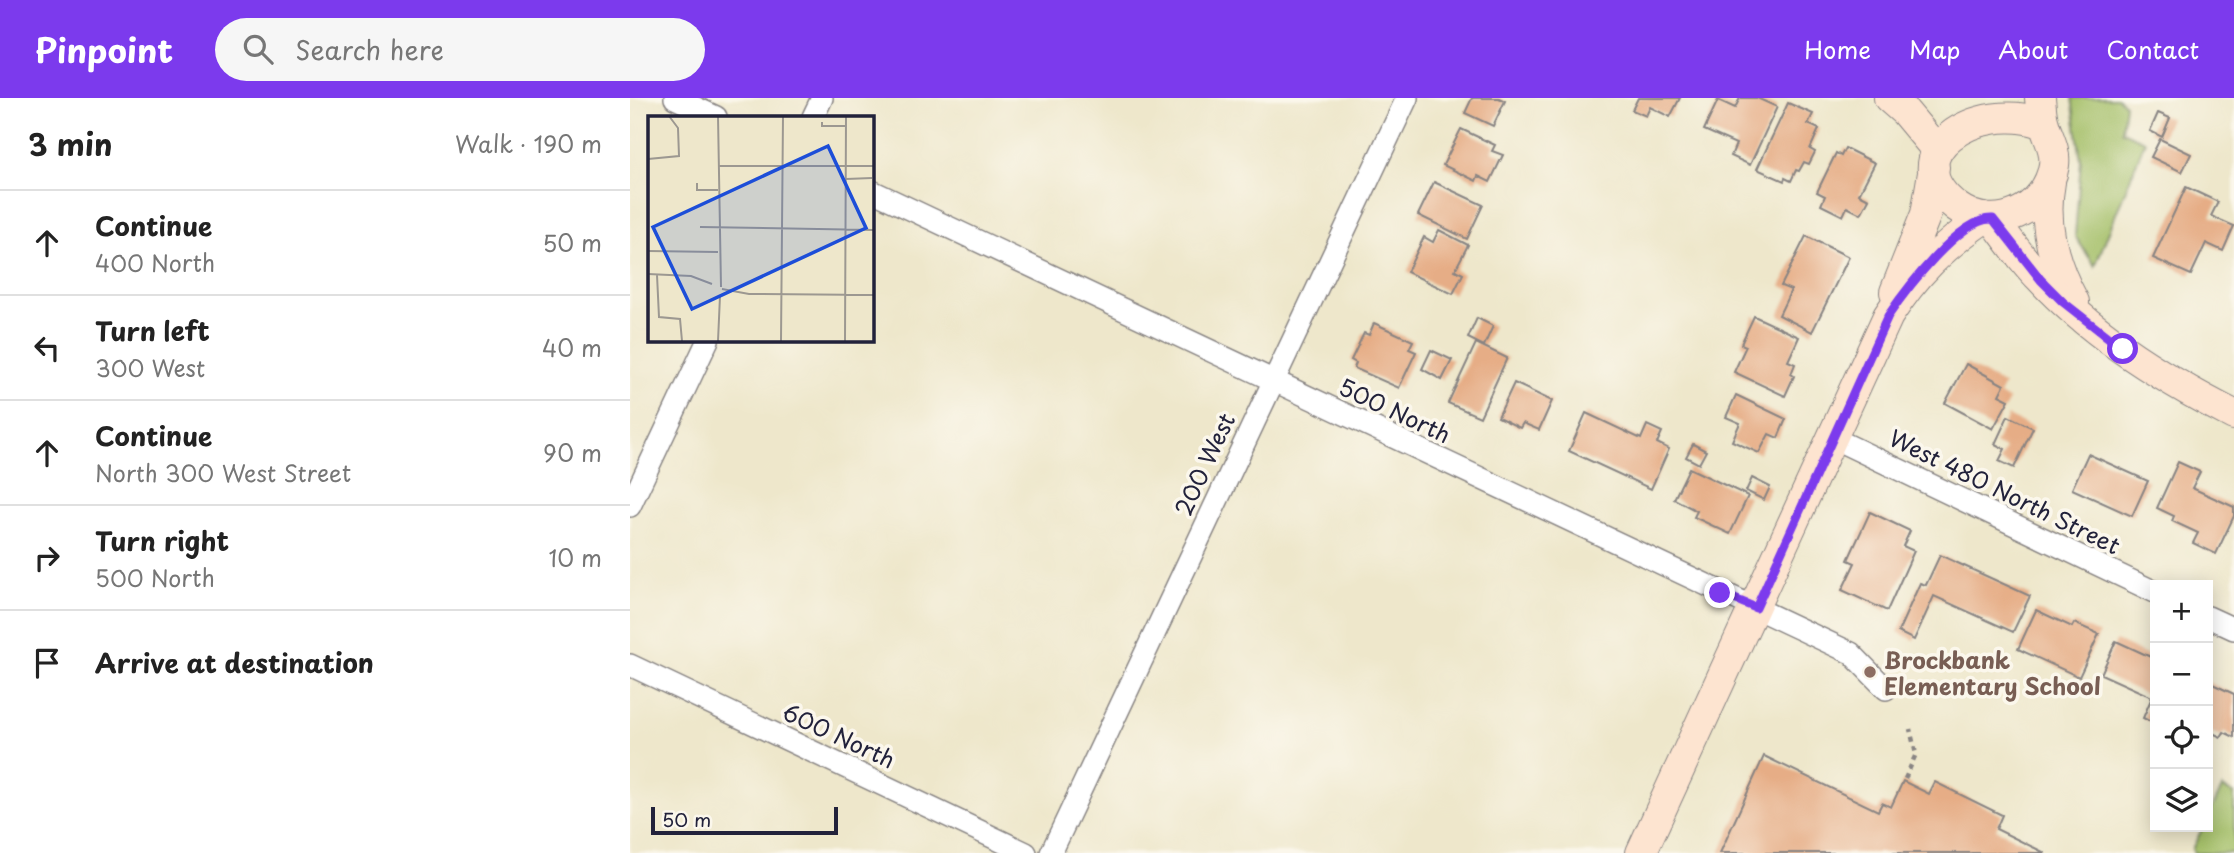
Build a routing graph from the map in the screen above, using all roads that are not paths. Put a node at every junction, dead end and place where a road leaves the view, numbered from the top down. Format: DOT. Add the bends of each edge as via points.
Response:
graph roads {
  1 [pos="675,98"];
  2 [pos="822,98"];
  3 [pos="1407,98"];
  4 [pos="1889,98"];
  5 [pos="1970,102"];
  6 [pos="2042,111"];
  7 [pos="714,116"];
  8 [pos="813,116"];
  9 [pos="1934,157"];
  10 [pos="2050,182"];
  11 [pos="873,191"];
  12 [pos="1988,218"];
  13 [pos="1888,316"];
  14 [pos="2088,322"];
  15 [pos="708,341"];
  16 [pos="1272,380"];
  17 [pos="2234,415"];
  18 [pos="1833,438"];
  19 [pos="630,506"];
  20 [pos="2150,590"];
  21 [pos="1756,608"];
  22 [pos="2213,619"];
  23 [pos="2234,629"];
  24 [pos="630,665"];
  25 [pos="1886,689"];
  26 [pos="1026,853"];
  27 [pos="1051,853"];
  28 [pos="1641,853"];
  1 -- 7 [label="street"];
  2 -- 8 [label="street"];
  3 -- 16 [label="street, 200 West"];
  4 -- 9 [label="street" via="1905,112"];
  5 -- 6 [label="street" via="2014,102"];
  5 -- 9 [label="street" via="1942,128"];
  6 -- 10 [label="street" via="2052,142"];
  9 -- 12 [label="street" via="1939,183 1950,200 1965,212"];
  9 -- 13 [label="street" via="1926,214"];
  10 -- 12 [label="street" via="2027,209"];
  10 -- 14 [label="street" via="2046,211 2052,248 2065,286"];
  11 -- 16 [label="street, 500 North"];
  12 -- 13 [label="street" via="1932,259"];
  12 -- 14 [label="street" via="2041,280"];
  13 -- 18 [label="street"];
  14 -- 17 [label="street" via="2178,385"];
  15 -- 19 [label="street"];
  16 -- 21 [label="street, 500 North"];
  16 -- 27 [label="street, 200 West"];
  18 -- 20 [label="street, West 480 North Street"];
  18 -- 21 [label="street"];
  21 -- 25 [label="street, 500 North" via="1851,653"];
  21 -- 28 [label="street"];
  22 -- 23 [label="street"];
  24 -- 26 [label="street, 600 North"];
}
